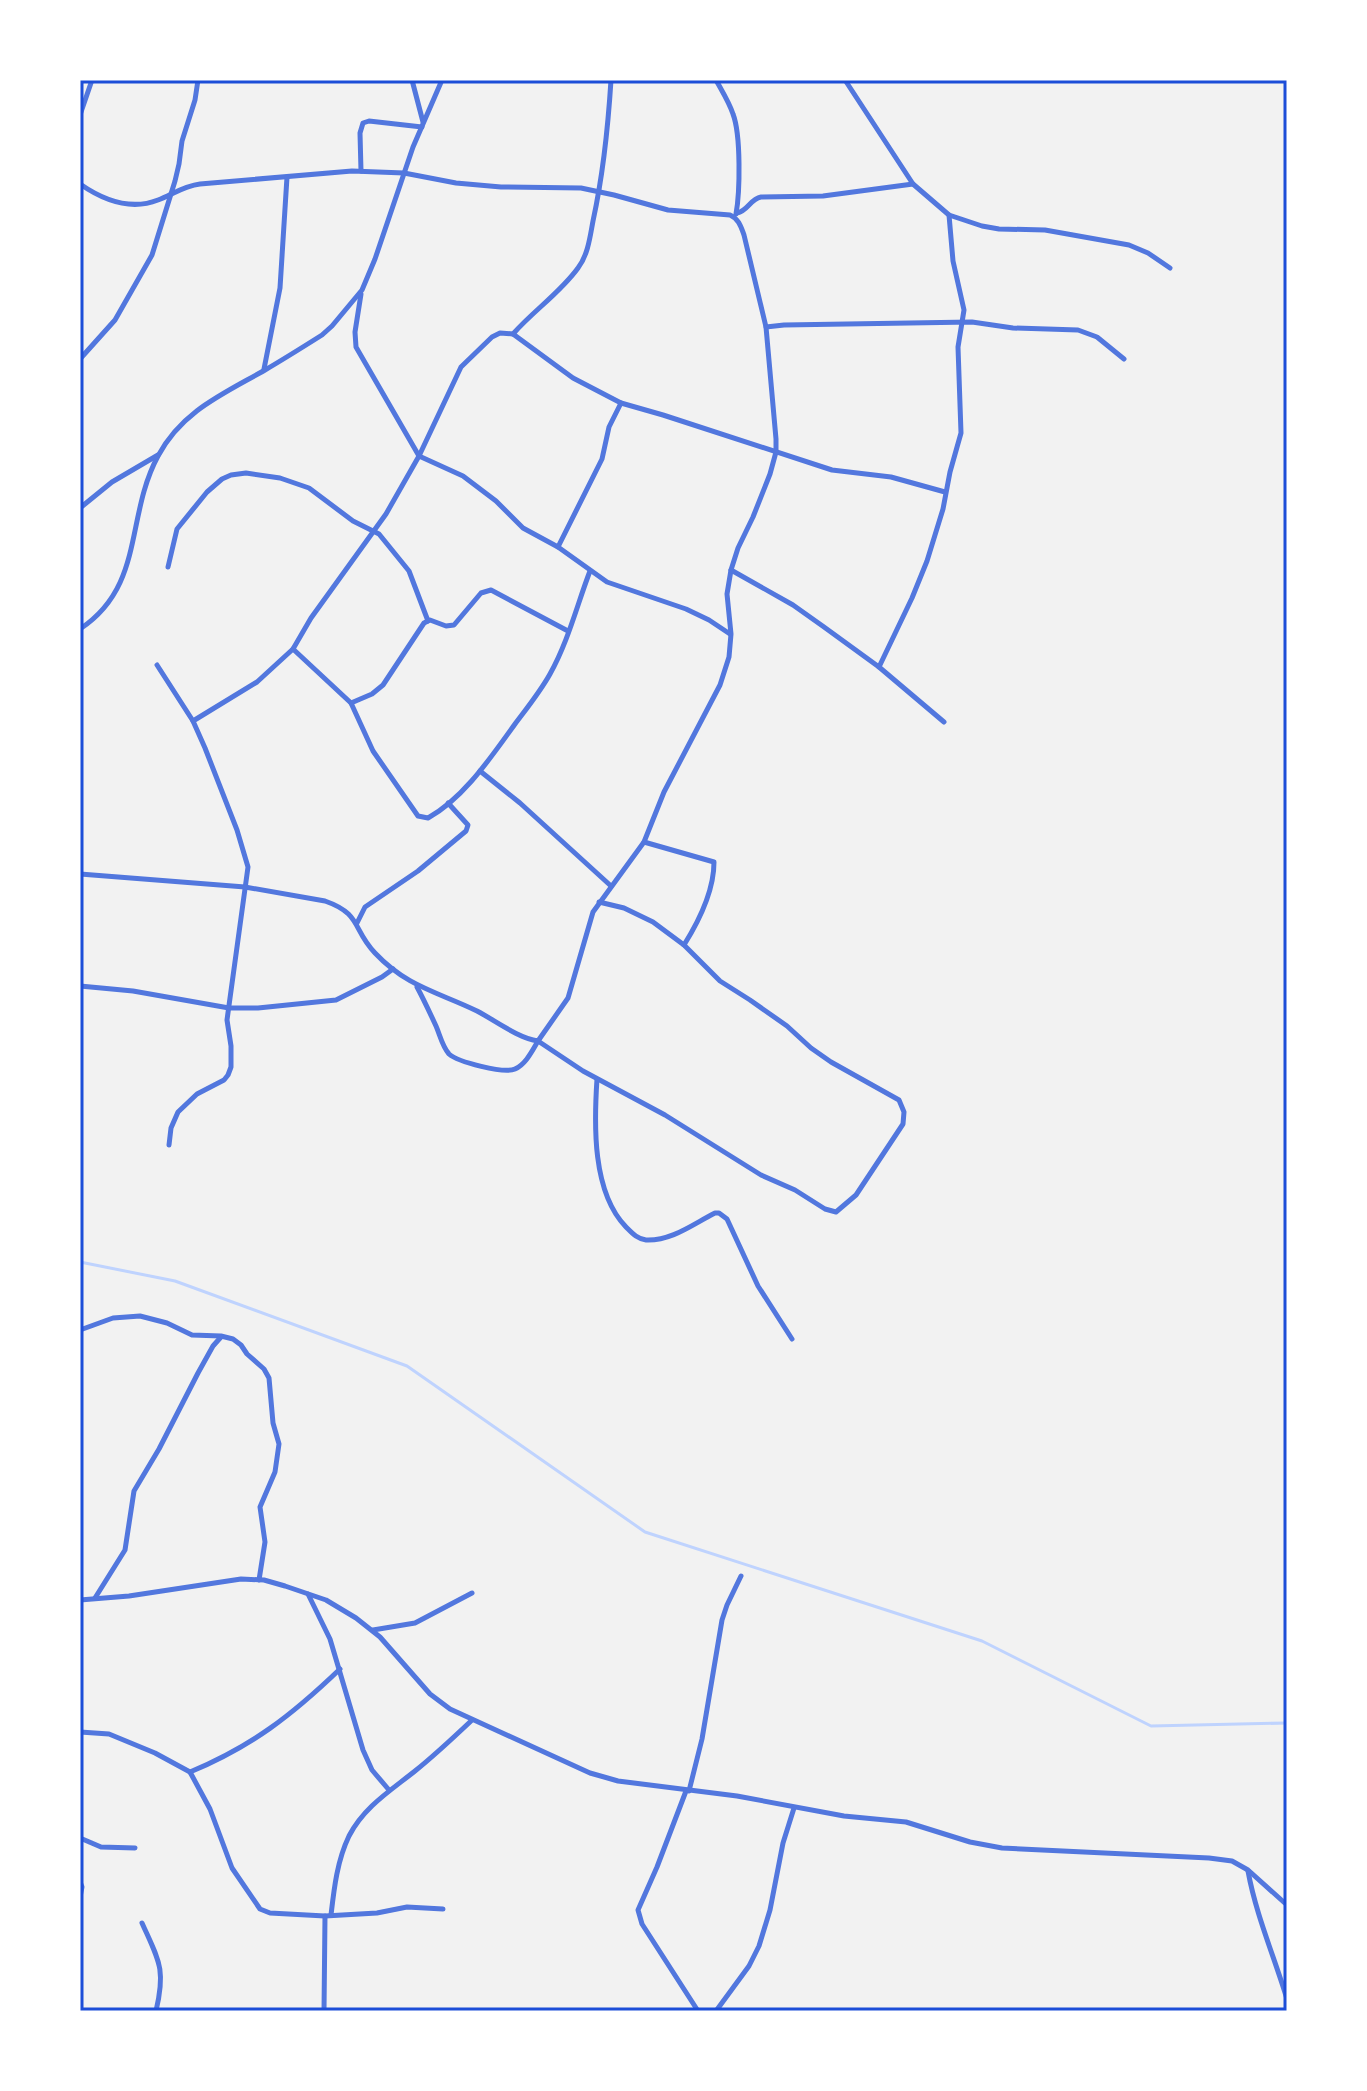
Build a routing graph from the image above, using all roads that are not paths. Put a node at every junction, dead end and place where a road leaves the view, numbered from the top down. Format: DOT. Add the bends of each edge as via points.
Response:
graph roads {
  1 [pos="92,80"];
  2 [pos="198,80"];
  3 [pos="412,80"];
  4 [pos="442,80"];
  5 [pos="611,80"];
  6 [pos="716,80"];
  7 [pos="845,80"];
  8 [pos="80,115"];
  9 [pos="422,125"];
  10 [pos="361,171"];
  11 [pos="404,173"];
  12 [pos="287,177"];
  13 [pos="80,184"];
  14 [pos="913,184"];
  15 [pos="600,192"];
  16 [pos="170,194"];
  17 [pos="736,215"];
  18 [pos="949,215"];
  19 [pos="1170,268"];
  20 [pos="362,290"];
  21 [pos="963,322"];
  22 [pos="766,327"];
  23 [pos="513,334"];
  24 [pos="80,359"];
  25 [pos="1124,359"];
  26 [pos="264,370"];
  27 [pos="621,403"];
  28 [pos="776,452"];
  29 [pos="158,455"];
  30 [pos="419,456"];
  31 [pos="945,492"];
  32 [pos="80,508"];
  33 [pos="375,530"];
  34 [pos="558,547"];
  35 [pos="168,567"];
  36 [pos="731,570"];
  37 [pos="590,571"];
  38 [pos="80,618"];
  39 [pos="428,621"];
  40 [pos="83,627"];
  41 [pos="568,631"];
  42 [pos="731,634"];
  43 [pos="293,649"];
  44 [pos="157,665"];
  45 [pos="879,667"];
  46 [pos="351,703"];
  47 [pos="193,721"];
  48 [pos="944,722"];
  49 [pos="480,771"];
  50 [pos="448,803"];
  51 [pos="644,842"];
  52 [pos="80,874"];
  53 [pos="611,886"];
  54 [pos="245,887"];
  55 [pos="599,902"];
  56 [pos="356,924"];
  57 [pos="684,945"];
  58 [pos="393,969"];
  59 [pos="80,986"];
  60 [pos="416,986"];
  61 [pos="229,1008"];
  62 [pos="538,1041"];
  63 [pos="597,1079"];
  64 [pos="169,1145"];
  65 [pos="80,1330"];
  66 [pos="221,1336"];
  67 [pos="792,1339"];
  68 [pos="741,1576"];
  69 [pos="259,1580"];
  70 [pos="472,1593"];
  71 [pos="308,1594"];
  72 [pos="94,1599"];
  73 [pos="80,1600"];
  74 [pos="371,1630"];
  75 [pos="340,1669"];
  76 [pos="471,1720"];
  77 [pos="80,1732"];
  78 [pos="190,1772"];
  79 [pos="389,1790"];
  80 [pos="688,1791"];
  81 [pos="794,1808"];
  82 [pos="80,1838"];
  83 [pos="135,1848"];
  84 [pos="1248,1870"];
  85 [pos="80,1882"];
  86 [pos="80,1897"];
  87 [pos="1287,1905"];
  88 [pos="443,1909"];
  89 [pos="328,1916"];
  90 [pos="142,1923"];
  91 [pos="1287,1999"];
  92 [pos="156,2011"];
  93 [pos="324,2011"];
  94 [pos="698,2011"];
  95 [pos="716,2011"];
  1 -- 8 [label="street"];
  2 -- 16 [label="street"];
  3 -- 9 [label="street"];
  4 -- 9 [label="street"];
  5 -- 15 [label="street"];
  6 -- 17 [label="street" via="737,129"];
  7 -- 14 [label="street"];
  9 -- 10 [label="street" via="363,123"];
  9 -- 11 [label="street"];
  10 -- 11 [label="street"];
  10 -- 12 [label="street"];
  11 -- 15 [label="street" via="456,183"];
  11 -- 20 [label="street"];
  12 -- 16 [label="street" via="200,184"];
  12 -- 26 [label="street" via="280,288"];
  13 -- 16 [label="street" via="130,205"];
  14 -- 17 [label="street" via="823,196 761,197"];
  14 -- 18 [label="street"];
  15 -- 17 [label="street" via="668,210"];
  15 -- 23 [label="street" via="580,266"];
  16 -- 24 [label="street" via="146,267 115,320"];
  17 -- 22 [label="street"];
  18 -- 19 [label="street" via="990,227 1045,230 1129,245"];
  18 -- 21 [label="street"];
  20 -- 26 [label="street" via="322,335"];
  20 -- 30 [label="street" via="356,347"];
  21 -- 22 [label="street"];
  21 -- 25 [label="street" via="1078,330 1097,337"];
  21 -- 31 [label="street" via="958,347 961,433"];
  22 -- 28 [label="street"];
  23 -- 27 [label="street" via="573,378"];
  23 -- 30 [label="street" via="492,337 461,367"];
  26 -- 29 [label="street" via="202,405"];
  27 -- 28 [label="street"];
  27 -- 34 [label="street" via="602,459"];
  28 -- 31 [label="street" via="832,470 891,477"];
  28 -- 36 [label="street"];
  29 -- 32 [label="street"];
  29 -- 40 [label="street" via="119,589"];
  30 -- 33 [label="street"];
  30 -- 34 [label="street" via="463,476 523,528"];
  31 -- 45 [label="street" via="920,579"];
  33 -- 35 [label="street" via="298,483 231,475 207,492 177,529"];
  33 -- 39 [label="street" via="404,563"];
  33 -- 43 [label="street"];
  34 -- 37 [label="street"];
  36 -- 42 [label="street"];
  36 -- 45 [label="street" via="793,605"];
  37 -- 41 [label="street"];
  37 -- 42 [label="street"];
  38 -- 40 [label="street"];
  39 -- 41 [label="street" via="454,625 481,593 491,590"];
  39 -- 46 [label="street" via="383,685"];
  41 -- 49 [label="street" via="550,674"];
  42 -- 51 [label="street" via="720,685"];
  43 -- 46 [label="street"];
  43 -- 47 [label="street" via="257,682"];
  44 -- 47 [label="street"];
  45 -- 48 [label="street"];
  46 -- 50 [label="street" via="373,751 418,816 428,818"];
  47 -- 54 [label="street" via="238,831 248,867"];
  49 -- 50 [label="street"];
  49 -- 53 [label="street"];
  50 -- 56 [label="street" via="468,826 466,831 365,907"];
  51 -- 53 [label="street"];
  51 -- 57 [label="street" via="714,862 703,911"];
  52 -- 54 [label="street"];
  53 -- 55 [label="street"];
  54 -- 56 [label="street" via="325,901 345,909"];
  54 -- 61 [label="street"];
  55 -- 57 [label="street" via="640,914"];
  55 -- 62 [label="street" via="568,998"];
  56 -- 58 [label="street" via="366,943"];
  57 -- 63 [label="street" via="720,981 811,1048 899,1100 903,1124 891,1143 856,1195 832,1212"];
  58 -- 60 [label="street"];
  58 -- 61 [label="street" via="336,1000"];
  59 -- 61 [label="street"];
  60 -- 62 [label="street"];
  60 -- 62 [label="street" via="443,1044 458,1059 515,1069"];
  61 -- 64 [label="street" via="228,1075 182,1107 174,1117"];
  62 -- 63 [label="street"];
  63 -- 67 [label="street" via="597,1150 620,1221 643,1240 678,1233 715,1213 723,1215"];
  65 -- 66 [label="street" via="113,1318 140,1316 192,1335"];
  66 -- 69 [label="street" via="237,1341 269,1378 279,1444 275,1472 260,1507 265,1542"];
  66 -- 72 [label="street" via="134,1491 125,1550"];
  68 -- 80 [label="street" via="722,1620"];
  69 -- 71 [label="street"];
  69 -- 72 [label="street"];
  70 -- 74 [label="street" via="415,1623"];
  71 -- 74 [label="street"];
  71 -- 75 [label="street"];
  72 -- 73 [label="street"];
  74 -- 76 [label="street" via="430,1694"];
  75 -- 78 [label="street" via="271,1729"];
  75 -- 79 [label="street" via="363,1750"];
  76 -- 79 [label="street"];
  76 -- 80 [label="street" via="590,1773"];
  77 -- 78 [label="street" via="109,1734"];
  78 -- 89 [label="street" via="232,1868 260,1909"];
  79 -- 89 [label="street" via="348,1837"];
  80 -- 81 [label="street"];
  80 -- 94 [label="street" via="638,1915"];
  81 -- 84 [label="street" via="906,1822 1002,1848 1209,1858"];
  81 -- 95 [label="street" via="759,1946"];
  82 -- 83 [label="street" via="101,1847"];
  84 -- 87 [label="street"];
  84 -- 91 [label="street"];
  85 -- 86 [label="street"];
  88 -- 89 [label="street" via="407,1907"];
  89 -- 93 [label="street"];
  90 -- 92 [label="street" via="162,1976"];
}
